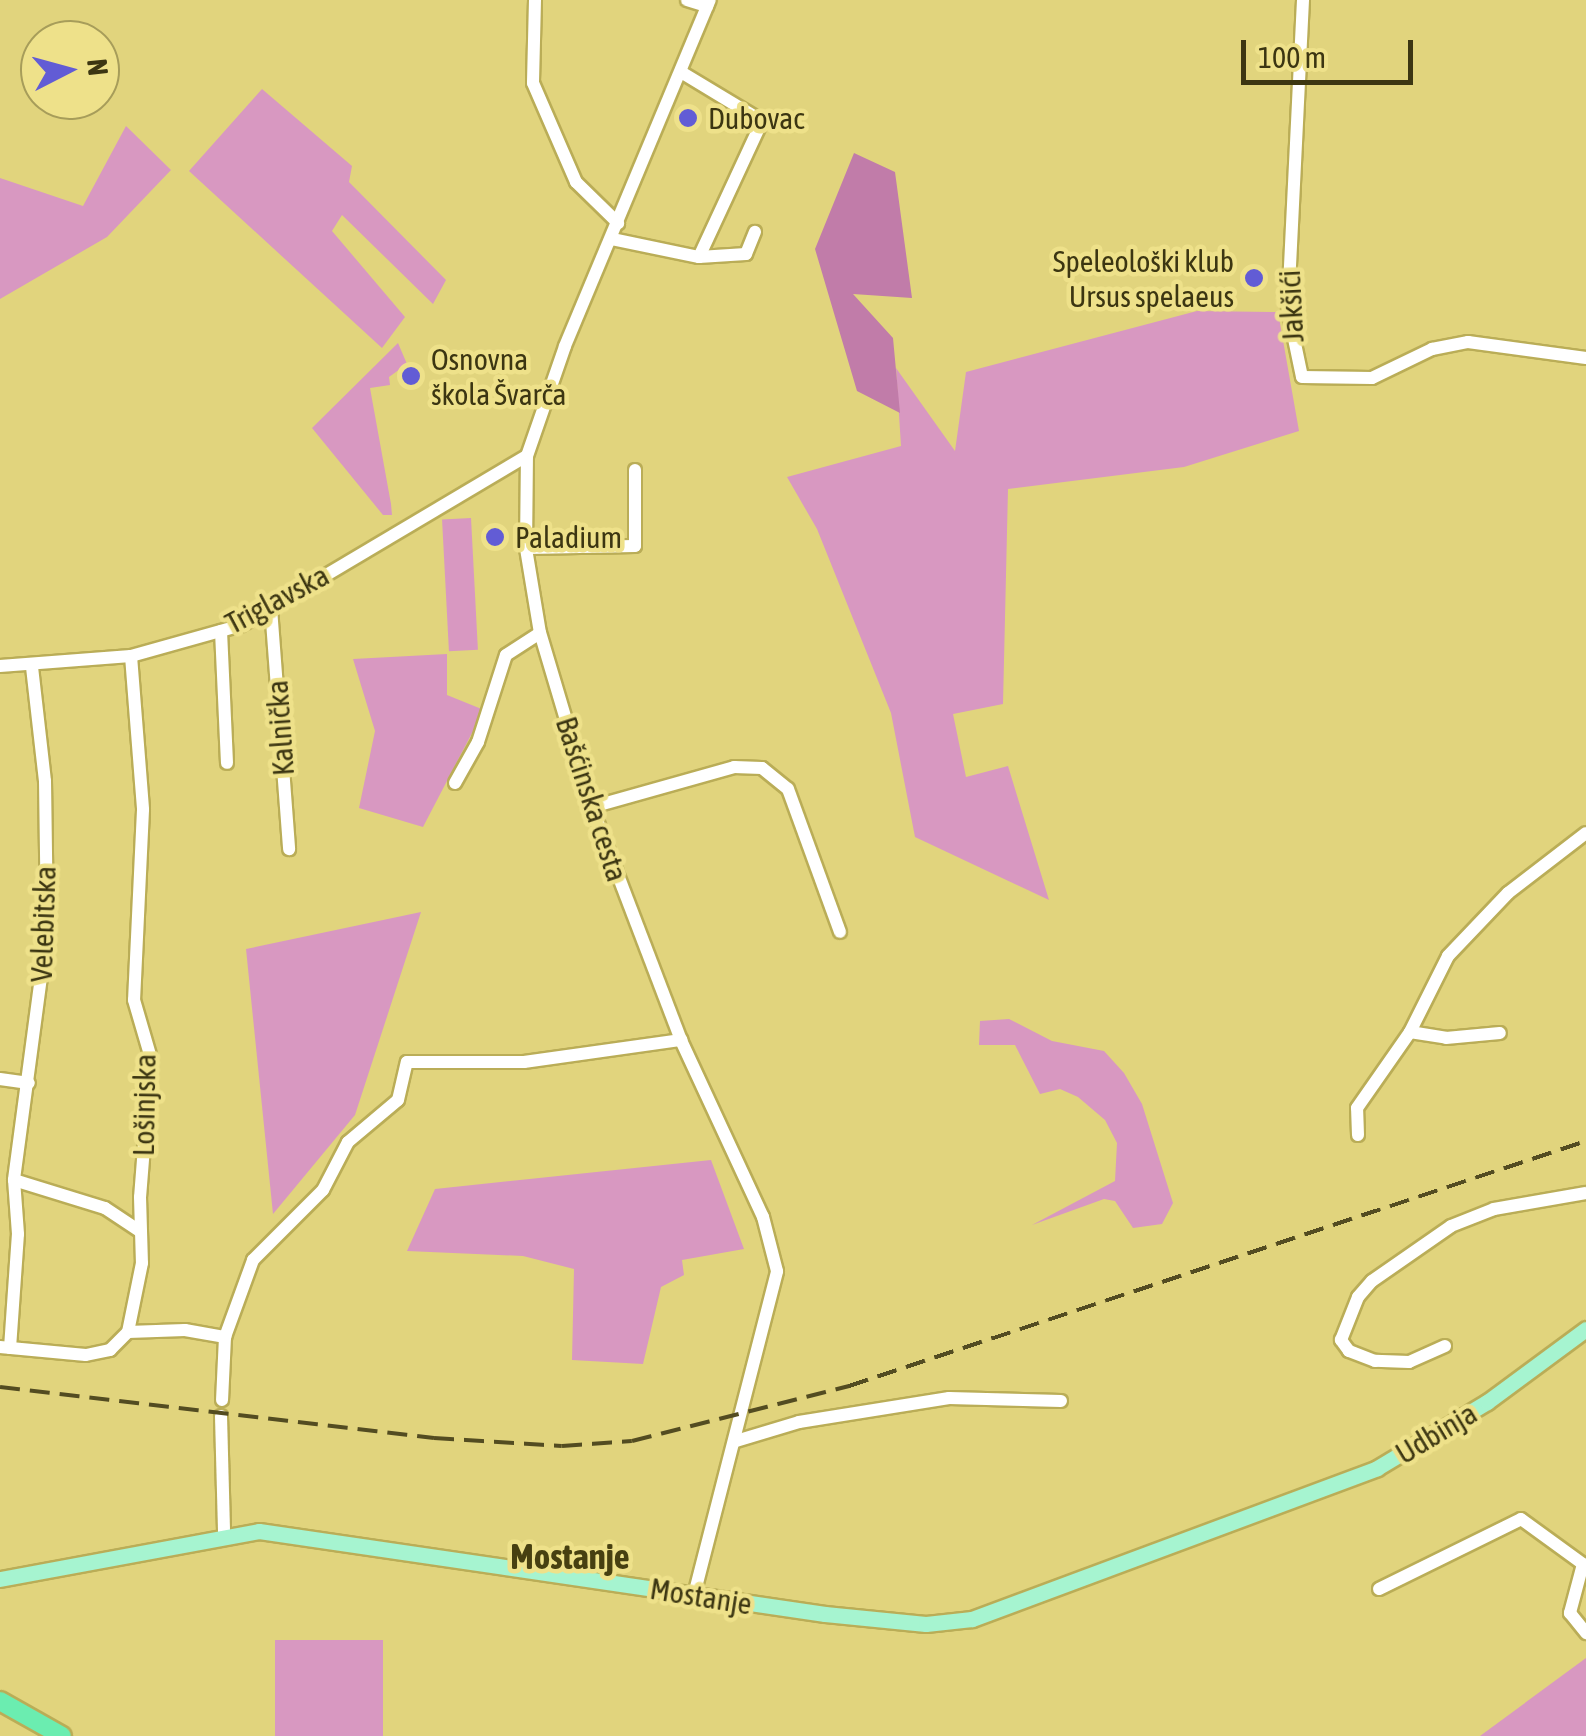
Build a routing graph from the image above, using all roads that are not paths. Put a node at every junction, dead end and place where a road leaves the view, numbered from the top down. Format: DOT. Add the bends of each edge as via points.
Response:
graph roads {
  1 [pos="535,0"];
  2 [pos="687,0"];
  3 [pos="1303,0"];
  4 [pos="708,3"];
  5 [pos="681,72"];
  6 [pos="618,222"];
  7 [pos="756,232"];
  8 [pos="612,238"];
  9 [pos="699,257"];
  10 [pos="1586,358"];
  11 [pos="527,456"];
  12 [pos="635,470"];
  13 [pos="496,478"];
  14 [pos="528,485"];
  15 [pos="526,548"];
  16 [pos="271,608"];
  17 [pos="221,631"];
  18 [pos="540,632"];
  19 [pos="132,656"];
  20 [pos="0,666"];
  21 [pos="32,667"];
  22 [pos="228,763"];
  23 [pos="455,783"];
  24 [pos="592,807"];
  25 [pos="1586,833"];
  26 [pos="289,849"];
  27 [pos="840,932"];
  28 [pos="1410,1032"];
  29 [pos="1500,1033"];
  30 [pos="681,1040"];
  31 [pos="0,1079"];
  32 [pos="29,1083"];
  33 [pos="1358,1135"];
  34 [pos="14,1180"];
  35 [pos="1586,1193"];
  36 [pos="141,1232"];
  37 [pos="1586,1329"];
  38 [pos="128,1332"];
  39 [pos="225,1337"];
  40 [pos="1445,1346"];
  41 [pos="5,1347"];
  42 [pos="222,1400"];
  43 [pos="1061,1401"];
  44 [pos="221,1416"];
  45 [pos="736,1441"];
  46 [pos="1268,1505"];
  47 [pos="224,1533"];
  48 [pos="0,1578"];
  49 [pos="1379,1589"];
  50 [pos="694,1595"];
  51 [pos="1586,1633"];
  52 [pos="0,1702"];
  53 [pos="62,1736"];
  1 -- 6 [label="street" via="532,83 576,182"];
  2 -- 4 [label="street"];
  3 -- 10 [label="street, Jakšići" via="1288,292 1291,347 1302,377 1372,378 1432,349 1468,342"];
  4 -- 5 [label="street, Bašćinska cesta"];
  5 -- 6 [label="street, Bašćinska cesta"];
  5 -- 9 [label="street" via="762,115"];
  6 -- 8 [label="street, Bašćinska cesta"];
  7 -- 9 [label="street" via="746,254"];
  8 -- 9 [label="street"];
  8 -- 11 [label="street, Bašćinska cesta"];
  11 -- 13 [label="street, Triglavska"];
  11 -- 14 [label="street, Bašćinska cesta"];
  12 -- 15 [label="street" via="635,546"];
  13 -- 14 [label="street"];
  13 -- 16 [label="street, Triglavska"];
  14 -- 15 [label="street, Bašćinska cesta"];
  15 -- 18 [label="street, Bašćinska cesta"];
  16 -- 17 [label="street, Triglavska"];
  16 -- 26 [label="street, Kalnička"];
  17 -- 19 [label="street, Triglavska"];
  17 -- 22 [label="street"];
  18 -- 23 [label="street" via="506,655 478,742"];
  18 -- 24 [label="street, Bašćinska cesta"];
  19 -- 21 [label="street, Triglavska"];
  19 -- 36 [label="street, Lošinjska" via="143,810 134,1000 151,1058"];
  20 -- 21 [label="street, Triglavska"];
  21 -- 32 [label="street, Velebitska" via="45,781 47,932"];
  24 -- 27 [label="street" via="734,767 762,768 788,789"];
  24 -- 30 [label="street, Bašćinska cesta"];
  25 -- 28 [label="street" via="1475,922 1448,956"];
  28 -- 29 [label="street" via="1446,1038"];
  28 -- 33 [label="street" via="1357,1108"];
  30 -- 39 [label="street" via="524,1062 407,1062 398,1100 348,1142 322,1190 253,1260"];
  30 -- 45 [label="street, Bašćinska cesta" via="763,1216 776,1271"];
  31 -- 32 [label="street"];
  32 -- 34 [label="street, Velebitska"];
  34 -- 36 [label="street" via="105,1208"];
  34 -- 41 [label="street, Velebitska"];
  35 -- 40 [label="street" via="1494,1209 1451,1226 1372,1282 1358,1297 1341,1340 1349,1351 1375,1360 1409,1362"];
  36 -- 38 [label="street, Lošinjska" via="140,1291"];
  37 -- 46 [label="main road, Udbinja" via="1487,1402 1377,1468"];
  38 -- 39 [label="street"];
  38 -- 41 [label="street" via="110,1350 86,1355"];
  39 -- 42 [label="street"];
  43 -- 45 [label="street" via="949,1398 799,1422"];
  44 -- 47 [label="street"];
  45 -- 50 [label="street, Bašćinska cesta"];
  46 -- 50 [label="main road, Mostanje" via="972,1620 926,1624"];
  47 -- 48 [label="main road, Mostanje"];
  47 -- 50 [label="main road, Mostanje" via="284,1533"];
  49 -- 51 [label="street" via="1521,1519 1583,1564 1570,1613"];
  52 -- 53 [label="highway"];
}
